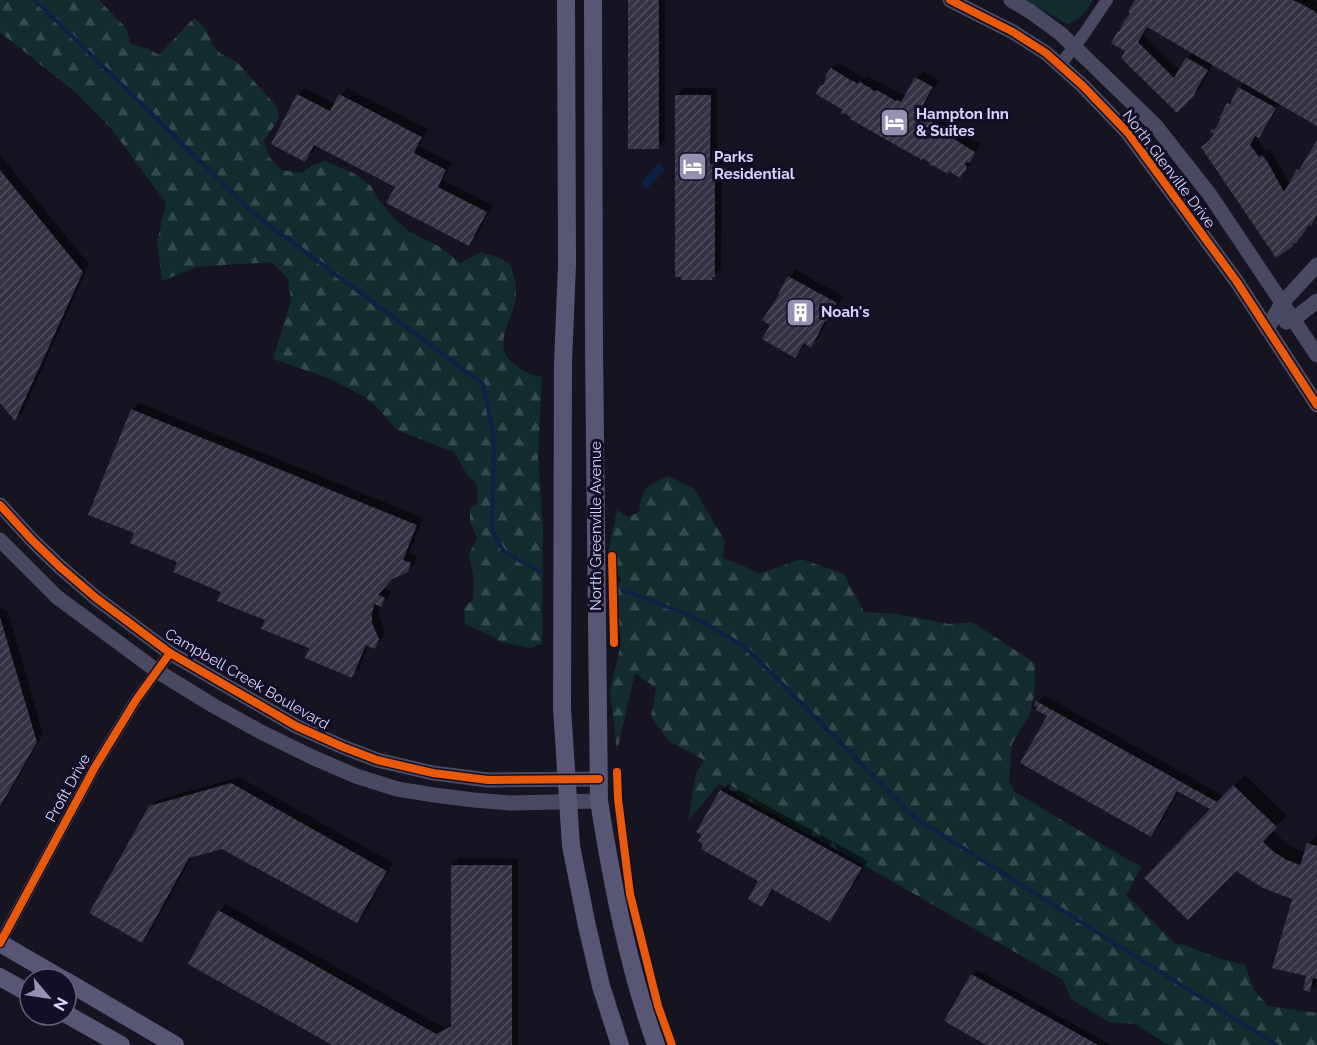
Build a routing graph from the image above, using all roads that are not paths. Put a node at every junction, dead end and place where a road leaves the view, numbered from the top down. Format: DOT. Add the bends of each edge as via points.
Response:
graph roads {
  1 [pos="566,0"];
  2 [pos="593,0"];
  3 [pos="950,0"];
  4 [pos="1011,0"];
  5 [pos="1107,0"];
  6 [pos="1075,48"];
  7 [pos="1060,65"];
  8 [pos="1317,265"];
  9 [pos="1317,301"];
  10 [pos="1282,303"];
  11 [pos="1294,319"];
  12 [pos="1267,329"];
  13 [pos="1317,354"];
  14 [pos="1317,405"];
  15 [pos="0,505"];
  16 [pos="0,540"];
  17 [pos="32,540"];
  18 [pos="16,556"];
  19 [pos="170,653"];
  20 [pos="157,671"];
  21 [pos="359,753"];
  22 [pos="351,774"];
  23 [pos="599,778"];
  24 [pos="566,780"];
  25 [pos="599,801"];
  26 [pos="567,802"];
  27 [pos="0,943"];
  28 [pos="41,967"];
  29 [pos="0,977"];
  30 [pos="18,987"];
  31 [pos="78,988"];
  32 [pos="78,1021"];
  33 [pos="121,1045"];
  34 [pos="175,1045"];
  35 [pos="620,1045"];
  36 [pos="656,1045"];
  1 -- 24 [label="main road" via="562,708"];
  2 -- 23 [label="main road, North Greenville Avenue"];
  3 -- 7 [label="street, North Glenville Drive" via="1012,32"];
  4 -- 6 [label="street, North Glenville Drive"];
  5 -- 6 [label="street"];
  6 -- 7 [label="street"];
  6 -- 10 [label="street, North Glenville Drive" via="1155,125 1210,195"];
  7 -- 12 [label="street, North Glenville Drive" via="1128,133"];
  8 -- 10 [label="street"];
  9 -- 11 [label="street"];
  10 -- 11 [label="street, North Glenville Drive"];
  10 -- 12 [label="street"];
  11 -- 12 [label="street"];
  11 -- 13 [label="street, North Glenville Drive"];
  12 -- 14 [label="street, North Glenville Drive"];
  15 -- 17 [label="street, Campbell Creek Boulevard"];
  16 -- 18 [label="street"];
  17 -- 18 [label="street"];
  17 -- 19 [label="street, Campbell Creek Boulevard" via="96,598"];
  18 -- 20 [label="street" via="57,597"];
  19 -- 20 [label="street, Profit Drive"];
  19 -- 21 [label="street, Campbell Creek Boulevard" via="296,726"];
  20 -- 22 [label="street" via="261,732"];
  20 -- 27 [label="street, Profit Drive" via="95,767"];
  21 -- 22 [label="street"];
  21 -- 24 [label="street, Campbell Creek Boulevard" via="433,773 488,780"];
  22 -- 26 [label="street" via="397,789 444,797 511,803"];
  23 -- 24 [label="street, Campbell Creek Boulevard"];
  23 -- 25 [label="main road, North Greenville Avenue"];
  24 -- 26 [label="main road"];
  25 -- 26 [label="street"];
  25 -- 36 [label="main road, North Greenville Avenue" via="626,944"];
  26 -- 35 [label="main road" via="571,846 589,934"];
  27 -- 28 [label="main road"];
  29 -- 30 [label="main road"];
  31 -- 34 [label="main road"];
  32 -- 33 [label="main road"];
}
